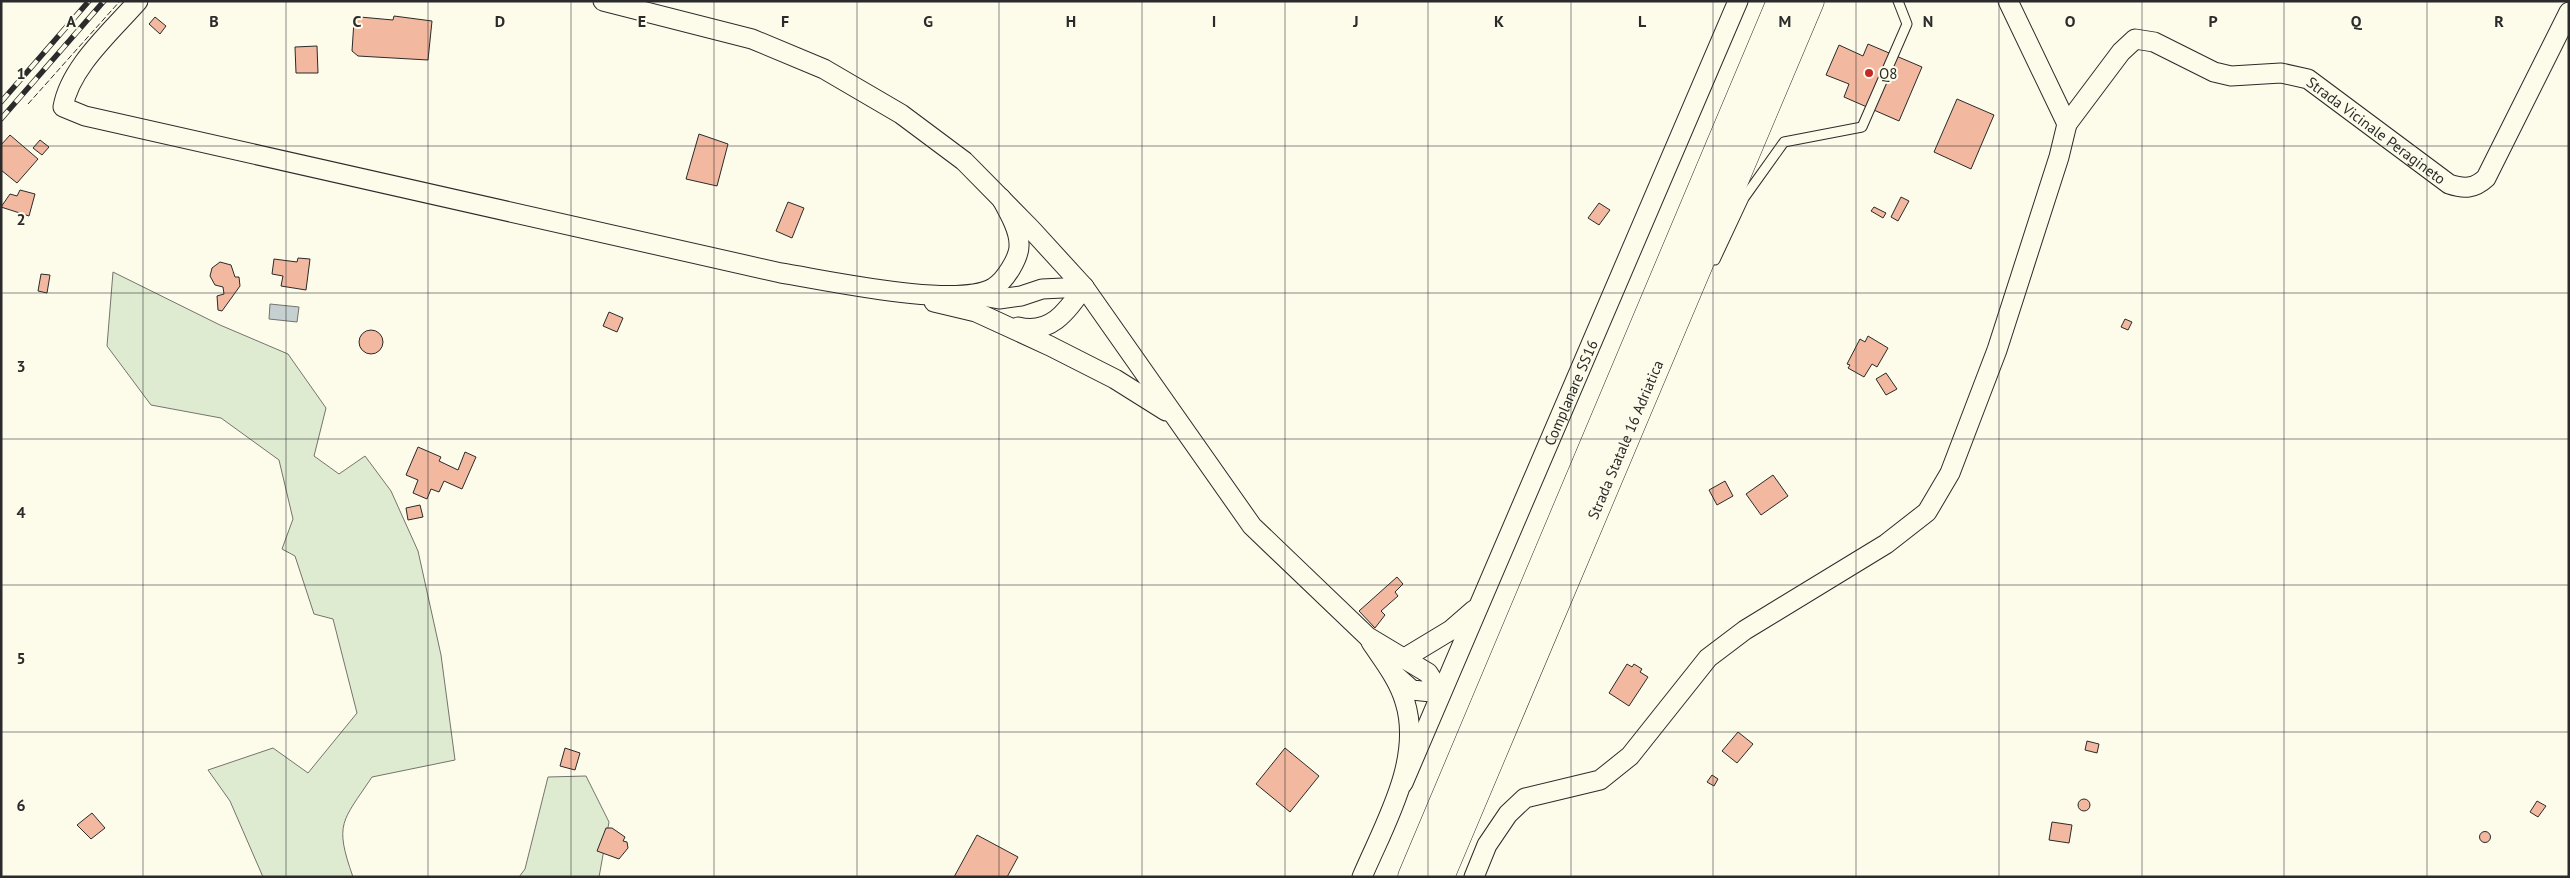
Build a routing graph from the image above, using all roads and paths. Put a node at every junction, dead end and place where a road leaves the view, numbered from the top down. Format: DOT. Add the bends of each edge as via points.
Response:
graph roads {
  1 [pos="138,1"];
  2 [pos="603,1"];
  3 [pos="1738,1"];
  4 [pos="1781,1"];
  5 [pos="1810,1"];
  6 [pos="1898,1"];
  7 [pos="2008,1"];
  8 [pos="2569,12"];
  9 [pos="2067,124"];
  10 [pos="1001,198"];
  11 [pos="1712,267"];
  12 [pos="1084,287"];
  13 [pos="882,290"];
  14 [pos="967,294"];
  15 [pos="1694,301"];
  16 [pos="996,322"];
  17 [pos="1670,331"];
  18 [pos="1171,414"];
  19 [pos="1478,608"];
  20 [pos="1397,664"];
  21 [pos="1441,693"];
  22 [pos="1403,783"];
  23 [pos="1362,877"];
  24 [pos="1412,877"];
  25 [pos="1440,877"];
  26 [pos="1474,877"];
  1 -- 13 [label="street" via="73,76 63,107 85,116 531,218 781,273"];
  2 -- 10 [label="street" via="752,39 824,69 901,114 964,161"];
  3 -- 19 [label="street, Complanare SS16"];
  4 -- 24 [label="highway, Strada Statale 16 Adriatica"];
  5 -- 17 [label="highway, Strada Statale 16 Adriatica"];
  6 -- 11 [label="lane" via="1907,24 1862,127 1784,142 1744,198"];
  7 -- 9 [label="street"];
  8 -- 9 [label="street, Strada Vicinale Peragineto" via="2486,178 2478,185 2464,189 2449,184 2308,79 2281,73 2231,76 2214,72 2154,42 2135,40 2121,52"];
  9 -- 26 [label="street" via="1996,350 1950,473 1927,512 1886,544 1745,630 1708,658 1630,756 1600,780 1525,798 1508,814 1487,845"];
  10 -- 12 [label="street"];
  10 -- 14 [label="street" via="1020,243 1015,263 993,288"];
  12 -- 14 [label="street" via="1042,289 999,299"];
  12 -- 16 [label="street" via="1060,316 1046,327 1022,328"];
  12 -- 18 [label="street"];
  13 -- 14 [label="street" via="936,296"];
  13 -- 16 [label="street" via="976,312"];
  15 -- 17 [label="lane"];
  16 -- 18 [label="street" via="1115,379"];
  17 -- 25 [label="highway, Strada Statale 16 Adriatica"];
  18 -- 20 [label="street" via="1252,526"];
  19 -- 20 [label="street" via="1451,630"];
  19 -- 21 [label="street, Complanare SS16"];
  20 -- 21 [label="street" via="1412,690"];
  20 -- 22 [label="street" via="1409,734"];
  21 -- 22 [label="street, Complanare SS16"];
  22 -- 23 [label="street, Complanare SS16"];
}
